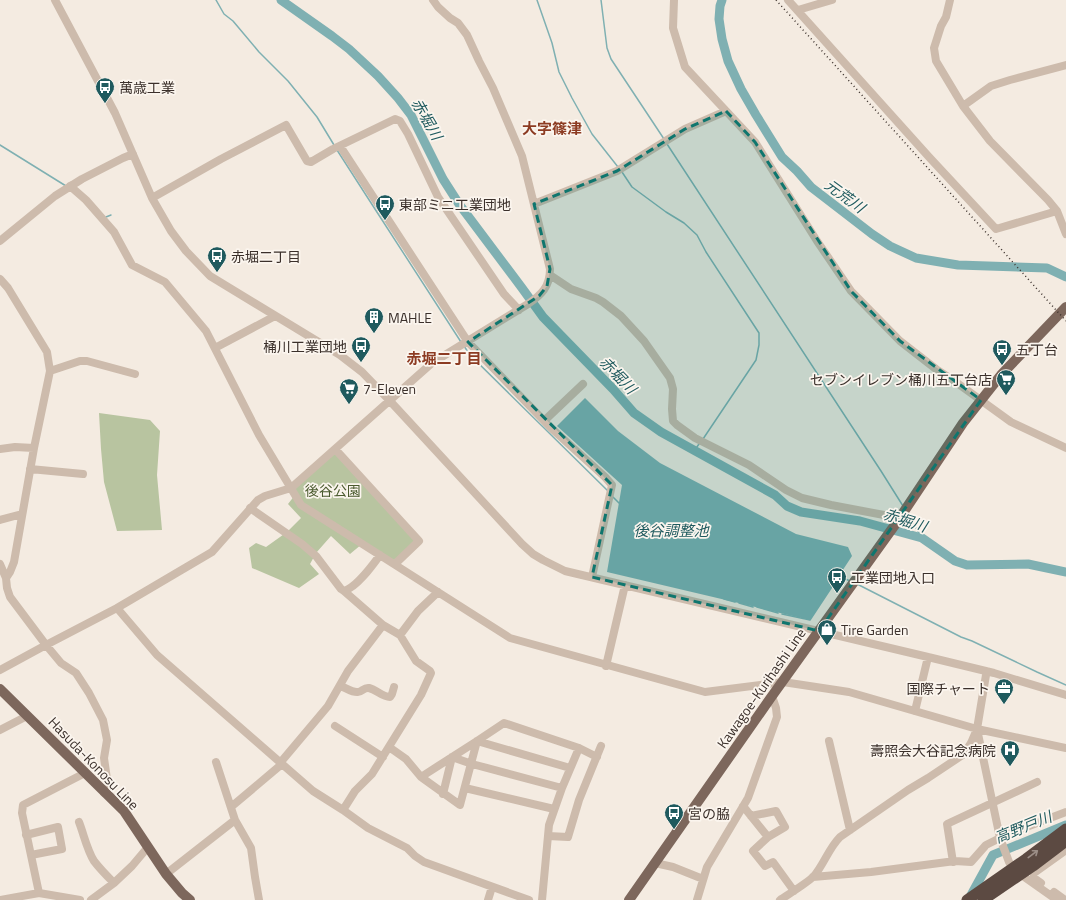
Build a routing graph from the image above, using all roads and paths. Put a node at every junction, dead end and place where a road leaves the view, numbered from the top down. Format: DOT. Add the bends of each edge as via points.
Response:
graph roads {
  1 [pos="55,0"];
  2 [pos="433,0"];
  3 [pos="674,0"];
  4 [pos="788,0"];
  5 [pos="832,0"];
  6 [pos="950,0"];
  7 [pos="798,10"];
  8 [pos="1066,65"];
  9 [pos="963,106"];
  10 [pos="726,111"];
  11 [pos="340,146"];
  12 [pos="133,154"];
  13 [pos="70,186"];
  14 [pos="152,198"];
  15 [pos="534,204"];
  16 [pos="1057,211"];
  17 [pos="1066,234"];
  18 [pos="0,241"];
  19 [pos="550,275"];
  20 [pos="0,279"];
  21 [pos="1066,308"];
  22 [pos="519,310"];
  23 [pos="275,316"];
  24 [pos="468,342"];
  25 [pos="215,348"];
  26 [pos="50,371"];
  27 [pos="135,374"];
  28 [pos="583,384"];
  29 [pos="981,400"];
  30 [pos="390,401"];
  31 [pos="545,420"];
  32 [pos="34,448"];
  33 [pos="1066,448"];
  34 [pos="0,449"];
  35 [pos="335,449"];
  36 [pos="30,469"];
  37 [pos="84,474"];
  38 [pos="290,488"];
  39 [pos="250,508"];
  40 [pos="22,514"];
  41 [pos="0,520"];
  42 [pos="898,520"];
  43 [pos="380,555"];
  44 [pos="0,564"];
  45 [pos="394,564"];
  46 [pos="592,577"];
  47 [pos="6,578"];
  48 [pos="626,585"];
  49 [pos="344,592"];
  50 [pos="438,592"];
  51 [pos="117,608"];
  52 [pos="383,625"];
  53 [pos="819,631"];
  54 [pos="400,635"];
  55 [pos="46,645"];
  56 [pos="928,657"];
  57 [pos="606,666"];
  58 [pos="0,670"];
  59 [pos="986,671"];
  60 [pos="783,682"];
  61 [pos="340,686"];
  62 [pos="394,686"];
  63 [pos="0,689"];
  64 [pos="1066,695"];
  65 [pos="772,696"];
  66 [pos="915,711"];
  67 [pos="27,716"];
  68 [pos="335,726"];
  69 [pos="977,729"];
  70 [pos="0,730"];
  71 [pos="477,741"];
  72 [pos="829,741"];
  73 [pos="601,746"];
  74 [pos="389,747"];
  75 [pos="579,748"];
  76 [pos="1066,748"];
  77 [pos="383,757"];
  78 [pos="452,757"];
  79 [pos="596,757"];
  80 [pos="216,762"];
  81 [pos="281,763"];
  82 [pos="472,764"];
  83 [pos="570,768"];
  84 [pos="85,773"];
  85 [pos="421,777"];
  86 [pos="1037,782"];
  87 [pos="465,788"];
  88 [pos="562,788"];
  89 [pos="104,793"];
  90 [pos="444,794"];
  91 [pos="993,804"];
  92 [pos="743,806"];
  93 [pos="231,808"];
  94 [pos="554,809"];
  95 [pos="343,810"];
  96 [pos="1066,812"];
  97 [pos="751,816"];
  98 [pos="235,820"];
  99 [pos="79,822"];
  100 [pos="1066,829"];
  101 [pos="850,830"];
  102 [pos="26,835"];
  103 [pos="548,836"];
  104 [pos="768,837"];
  105 [pos="1000,838"];
  106 [pos="1066,840"];
  107 [pos="148,847"];
  108 [pos="1066,850"];
  109 [pos="31,855"];
  110 [pos="953,862"];
  111 [pos="655,863"];
  112 [pos="1013,869"];
  113 [pos="166,874"];
  114 [pos="812,877"];
  115 [pos="703,879"];
  116 [pos="114,883"];
  117 [pos="492,887"];
  118 [pos="794,890"];
  119 [pos="39,893"];
  120 [pos="0,900"];
  121 [pos="80,900"];
  122 [pos="92,900"];
  123 [pos="190,900"];
  124 [pos="259,900"];
  125 [pos="488,900"];
  126 [pos="529,900"];
  127 [pos="542,900"];
  128 [pos="629,900"];
  129 [pos="697,900"];
  130 [pos="780,900"];
  131 [pos="967,900"];
  132 [pos="983,900"];
  133 [pos="989,900"];
  134 [pos="1058,900"];
  135 [pos="1065,900"];
  1 -- 12 [label="street" via="115,113"];
  2 -- 15 [label="street" via="438,8 458,23 471,42 522,156"];
  3 -- 10 [label="street" via="673,28 685,67"];
  4 -- 7 [label="street"];
  5 -- 7 [label="street"];
  6 -- 9 [label="street" via="934,48 936,61"];
  7 -- 16 [label="street" via="996,230"];
  8 -- 9 [label="street" via="991,86"];
  9 -- 16 [label="street" via="990,141"];
  10 -- 15 [label="street" via="685,129 617,172"];
  10 -- 29 [label="street" via="755,142 851,291 900,342"];
  11 -- 14 [label="street" via="311,162 307,161 286,126"];
  11 -- 22 [label="street" via="395,118 400,121 438,197 504,294"];
  11 -- 24 [label="street"];
  12 -- 13 [label="street"];
  12 -- 14 [label="street"];
  13 -- 18 [label="street" via="54,196"];
  13 -- 25 [label="street" via="114,232 132,265 165,282 206,331"];
  14 -- 23 [label="street" via="171,231 210,276"];
  15 -- 19 [label="street"];
  16 -- 17 [label="street"];
  19 -- 22 [label="street" via="547,286 539,296"];
  19 -- 42 [label="street" via="571,289 604,302 644,341 670,378 673,389 673,421 677,426 749,465 802,498"];
  20 -- 26 [label="street" via="47,352"];
  21 -- 29 [label="main road, Kawagoe-Kurihashi Line" via="1016,358"];
  22 -- 24 [label="street"];
  23 -- 25 [label="street"];
  23 -- 30 [label="street" via="353,364"];
  24 -- 30 [label="street" via="422,371"];
  24 -- 31 [label="street"];
  25 -- 38 [label="street" via="259,435"];
  26 -- 27 [label="street" via="87,361"];
  26 -- 32 [label="street"];
  28 -- 31 [label="street"];
  29 -- 33 [label="street" via="1011,422"];
  29 -- 42 [label="main road, Kawagoe-Kurihashi Line"];
  30 -- 35 [label="street"];
  30 -- 46 [label="street" via="533,554 566,571"];
  31 -- 46 [label="street" via="612,485"];
  32 -- 34 [label="street"];
  32 -- 36 [label="street"];
  35 -- 38 [label="street"];
  35 -- 45 [label="street" via="418,541"];
  36 -- 37 [label="street"];
  36 -- 40 [label="street"];
  38 -- 39 [label="street" via="265,496"];
  38 -- 43 [label="street" via="301,505"];
  39 -- 49 [label="street" via="316,556"];
  39 -- 51 [label="street" via="212,552"];
  40 -- 41 [label="street"];
  40 -- 47 [label="street" via="14,562"];
  42 -- 53 [label="main road, Kawagoe-Kurihashi Line"];
  43 -- 45 [label="street"];
  43 -- 49 [label="street" via="361,578"];
  44 -- 47 [label="street"];
  45 -- 50 [label="street"];
  46 -- 48 [label="street"];
  47 -- 55 [label="street" via="10,597"];
  48 -- 53 [label="street"];
  48 -- 57 [label="street"];
  49 -- 52 [label="street"];
  50 -- 54 [label="street" via="418,611"];
  50 -- 57 [label="street" via="510,638"];
  51 -- 55 [label="street"];
  51 -- 81 [label="street" via="157,655"];
  52 -- 54 [label="street"];
  52 -- 61 [label="street" via="348,671"];
  53 -- 56 [label="street"];
  53 -- 60 [label="main road, Kawagoe-Kurihashi Line"];
  54 -- 74 [label="street" via="416,661 431,673 421,695"];
  55 -- 58 [label="street"];
  55 -- 89 [label="street" via="61,662 76,673 103,720 107,740 104,758 108,786"];
  56 -- 59 [label="street"];
  56 -- 66 [label="street"];
  57 -- 60 [label="street" via="705,692"];
  59 -- 64 [label="street"];
  59 -- 69 [label="street"];
  60 -- 65 [label="main road, Kawagoe-Kurihashi Line"];
  60 -- 66 [label="street" via="849,692"];
  61 -- 62 [label="street" via="356,692 369,688 387,697 392,694"];
  61 -- 81 [label="street" via="328,706"];
  63 -- 67 [label="main road, Hasuda-Konosu Line"];
  65 -- 92 [label="street" via="777,717"];
  65 -- 111 [label="main road, Kawagoe-Kurihashi Line"];
  66 -- 69 [label="street"];
  67 -- 70 [label="street"];
  67 -- 84 [label="main road, Hasuda-Konosu Line"];
  68 -- 77 [label="street"];
  69 -- 76 [label="street"];
  69 -- 91 [label="street"];
  69 -- 101 [label="street" via="964,754"];
  71 -- 75 [label="street" via="504,723"];
  71 -- 78 [label="street"];
  71 -- 82 [label="street"];
  71 -- 83 [label="street"];
  72 -- 101 [label="street"];
  73 -- 79 [label="street"];
  74 -- 77 [label="street"];
  74 -- 85 [label="street" via="406,759"];
  75 -- 79 [label="street"];
  75 -- 83 [label="street"];
  77 -- 95 [label="street"];
  78 -- 82 [label="street"];
  78 -- 85 [label="street"];
  78 -- 90 [label="street"];
  79 -- 103 [label="street" via="568,837"];
  80 -- 93 [label="street"];
  81 -- 93 [label="street"];
  81 -- 95 [label="street" via="313,791"];
  82 -- 87 [label="street"];
  82 -- 88 [label="street"];
  83 -- 88 [label="street"];
  84 -- 89 [label="main road, Hasuda-Konosu Line"];
  84 -- 102 [label="street" via="23,805"];
  85 -- 90 [label="street"];
  86 -- 91 [label="street"];
  87 -- 90 [label="street" via="460,805"];
  87 -- 94 [label="street"];
  88 -- 94 [label="street"];
  89 -- 107 [label="main road, Hasuda-Konosu Line" via="124,811"];
  91 -- 105 [label="street"];
  91 -- 110 [label="street" via="947,824"];
  92 -- 97 [label="street"];
  92 -- 115 [label="street" via="716,850"];
  93 -- 98 [label="street"];
  94 -- 103 [label="street"];
  95 -- 117 [label="street" via="368,828 407,848 424,862"];
  96 -- 105 [label="street"];
  97 -- 104 [label="street"];
  97 -- 104 [label="street" via="776,811 785,827"];
  98 -- 113 [label="street"];
  98 -- 124 [label="street" via="251,848"];
  99 -- 116 [label="street" via="91,856 102,872"];
  131 -- 100 [label="highway, one-way, bridge"];
  101 -- 114 [label="street" via="834,843"];
  102 -- 109 [label="street"];
  102 -- 109 [label="street" via="58,827 62,849"];
  103 -- 127 [label="street"];
  104 -- 118 [label="street" via="753,851 765,866 773,862"];
  105 -- 110 [label="street" via="986,845 971,862"];
  105 -- 112 [label="street"];
  106 -- 132 [label="highway, bridge"];
  107 -- 113 [label="main road, Hasuda-Konosu Line"];
  107 -- 116 [label="street"];
  108 -- 135 [label="street" via="1033,876"];
  109 -- 119 [label="street"];
  110 -- 114 [label="street"];
  111 -- 115 [label="street"];
  111 -- 128 [label="main road, Kawagoe-Kurihashi Line"];
  112 -- 133 [label="street"];
  112 -- 134 [label="street"];
  113 -- 123 [label="main road, Hasuda-Konosu Line"];
  114 -- 118 [label="street"];
  115 -- 129 [label="street"];
  116 -- 122 [label="street"];
  117 -- 125 [label="street"];
  117 -- 126 [label="street"];
  118 -- 130 [label="street"];
  119 -- 120 [label="street"];
  119 -- 121 [label="street"];
}
